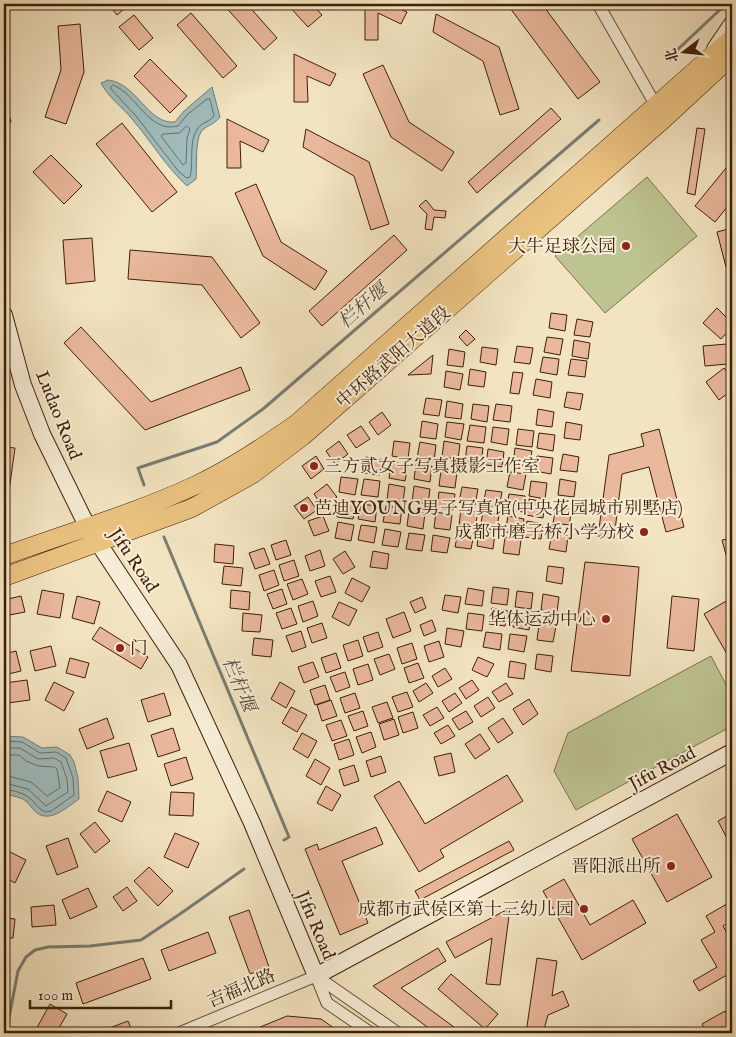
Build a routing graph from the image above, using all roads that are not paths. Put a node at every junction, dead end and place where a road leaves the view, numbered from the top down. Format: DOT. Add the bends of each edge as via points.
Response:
graph roads {
  1 [pos="598,4"];
  2 [pos="732,24"];
  3 [pos="732,38"];
  4 [pos="732,56"];
  5 [pos="732,61"];
  6 [pos="710,66"];
  7 [pos="660,112"];
  8 [pos="4,314"];
  9 [pos="87,526"];
  10 [pos="98,543"];
  11 [pos="4,556"];
  12 [pos="4,577"];
  13 [pos="732,752"];
  14 [pos="316,976"];
  15 [pos="179,1033"];
  16 [pos="370,1033"];
  17 [pos="398,1033"];
  1 -- 7 [label="street"];
  2 -- 6 [label="street"];
  3 -- 6 [label="main road, 中环路武阳大道段"];
  4 -- 6 [label="main road, 中环路武阳大道段"];
  5 -- 6 [label="street"];
  6 -- 7 [label="main road, 中环路武阳大道段"];
  7 -- 9 [label="main road, 中环路武阳大道段" via="296,424 239,464 196,485"];
  7 -- 10 [label="main road, 中环路武阳大道段" via="304,436 253,474 192,508"];
  8 -- 9 [label="street, Ludao Road" via="42,434"];
  9 -- 10 [label="street, Jifu Road"];
  9 -- 11 [label="main road, 中环路武阳大道段"];
  10 -- 12 [label="main road, 中环路武阳大道段"];
  10 -- 14 [label="street, Jifu Road" via="179,665 252,823"];
  13 -- 14 [label="street, Jifu Road"];
  14 -- 15 [label="street, 吉福北路"];
  14 -- 16 [label="street" via="327,1003"];
  14 -- 17 [label="street"];
}
